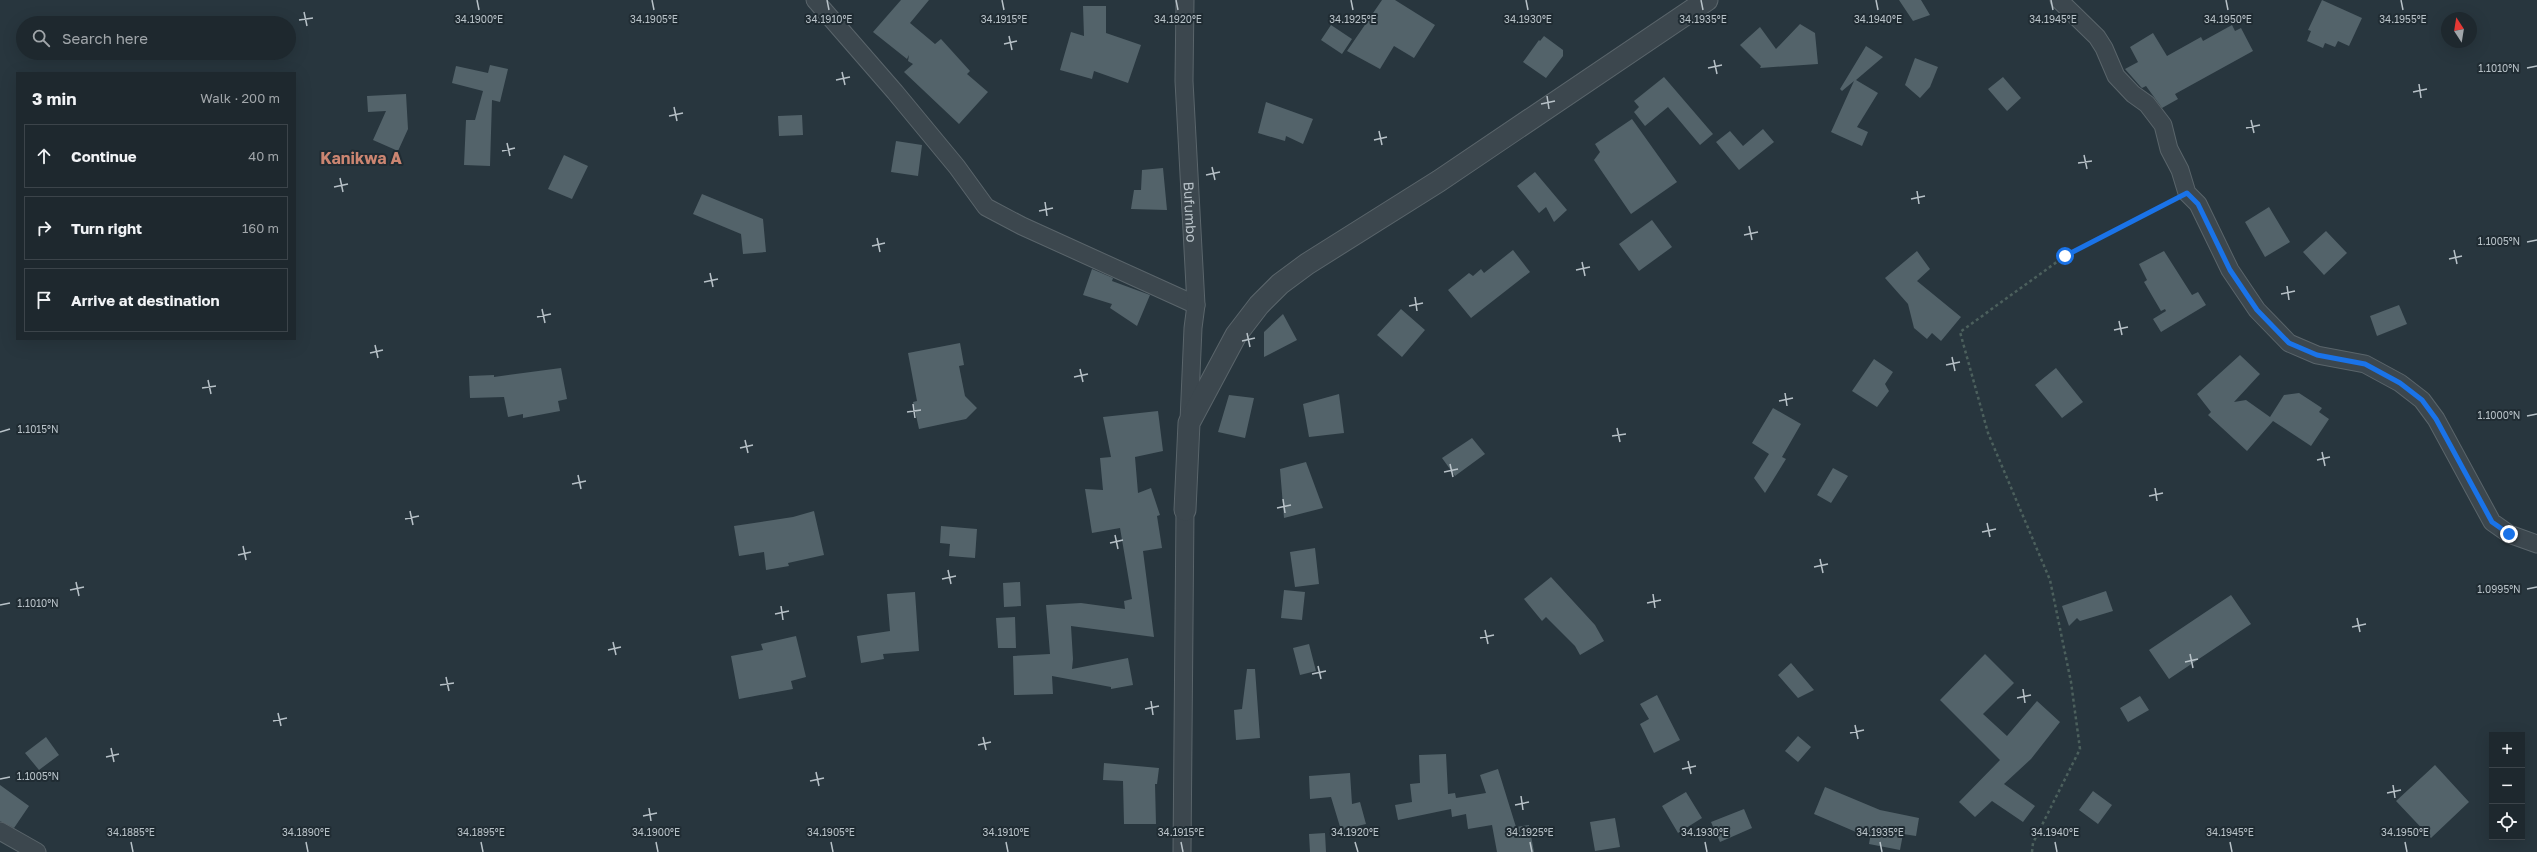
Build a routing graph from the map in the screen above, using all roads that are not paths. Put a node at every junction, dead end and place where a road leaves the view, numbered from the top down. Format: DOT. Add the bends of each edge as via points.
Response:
graph roads {
  1 [pos="814,0"];
  2 [pos="1185,0"];
  3 [pos="1707,0"];
  4 [pos="2059,0"];
  5 [pos="1196,305"];
  6 [pos="1189,423"];
  7 [pos="1185,510"];
  8 [pos="2537,544"];
  9 [pos="0,831"];
  10 [pos="36,852"];
  11 [pos="1182,852"];
  1 -- 5 [label="street" via="895,92 957,167 986,207"];
  2 -- 5 [label="street, Bufumbo" via="1184,81"];
  3 -- 6 [label="street" via="1439,181 1307,264 1280,284 1259,305 1236,335"];
  4 -- 8 [label="street" via="2096,37 2104,48 2116,76 2132,94 2147,104 2163,125 2169,149 2180,170 2187,193 2198,204 2230,270 2257,310 2289,343 2317,355 2365,364 2400,383 2422,400 2436,419 2492,522 2509,534"];
  5 -- 6 [label="street, Bufumbo"];
  6 -- 7 [label="street"];
  7 -- 11 [label="street"];
  9 -- 10 [label="street"];
}
